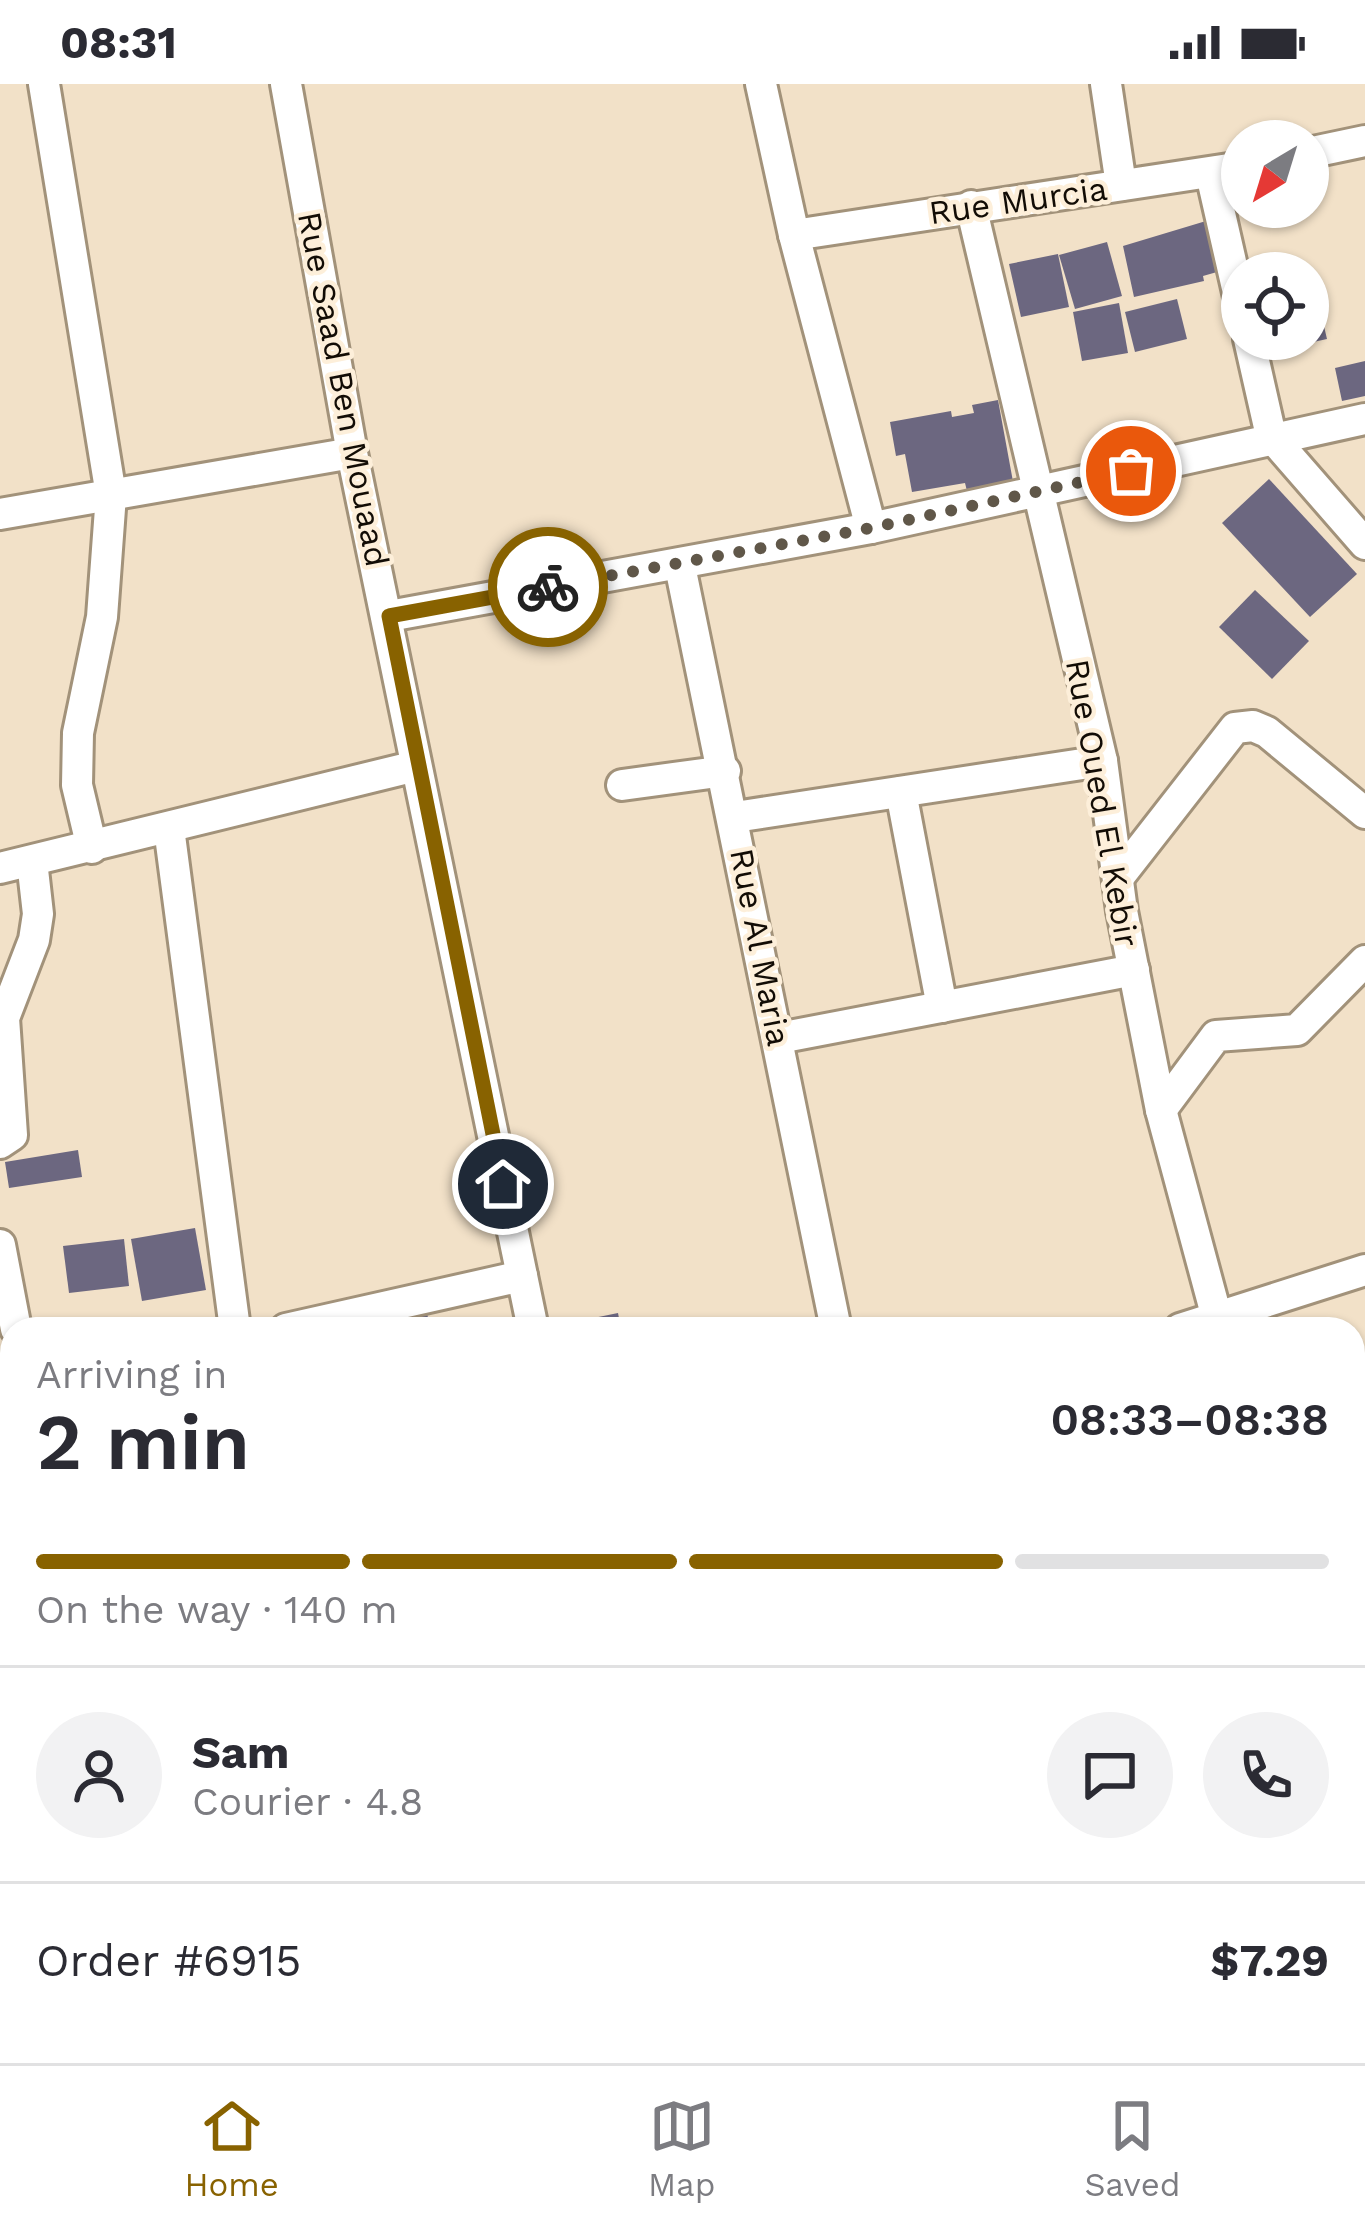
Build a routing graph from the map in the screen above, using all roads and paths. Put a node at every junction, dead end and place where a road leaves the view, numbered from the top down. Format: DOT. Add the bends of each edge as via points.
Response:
graph roads {
  1 [pos="44,84"];
  2 [pos="286,84"];
  3 [pos="761,84"];
  4 [pos="1106,84"];
  5 [pos="1365,141"];
  6 [pos="1329,149"];
  7 [pos="1221,172"];
  8 [pos="1211,174"];
  9 [pos="1121,185"];
  10 [pos="971,206"];
  11 [pos="794,235"];
  12 [pos="1229,252"];
  13 [pos="1254,360"];
  14 [pos="1365,419"];
  15 [pos="1271,436"];
  16 [pos="352,453"];
  17 [pos="1038,494"];
  18 [pos="111,495"];
  19 [pos="0,514"];
  20 [pos="871,528"];
  21 [pos="1365,544"];
  22 [pos="680,566"];
  23 [pos="389,616"];
  24 [pos="1102,761"];
  25 [pos="416,766"];
  26 [pos="725,771"];
  27 [pos="622,785"];
  28 [pos="901,792"];
  29 [pos="1365,813"];
  30 [pos="735,817"];
  31 [pos="169,828"];
  32 [pos="92,848"];
  33 [pos="32,862"];
  34 [pos="0,868"];
  35 [pos="1118,878"];
  36 [pos="1365,961"];
  37 [pos="1134,970"];
  38 [pos="942,1006"];
  39 [pos="779,1038"];
  40 [pos="1161,1110"];
  41 [pos="0,1143"];
  42 [pos="0,1245"];
  43 [pos="1365,1270"];
  44 [pos="522,1276"];
  45 [pos="14,1317"];
  46 [pos="233,1317"];
  47 [pos="339,1317"];
  48 [pos="531,1317"];
  49 [pos="834,1317"];
  50 [pos="1217,1317"];
  51 [pos="1236,1317"];
  1 -- 18 [label="street"];
  2 -- 16 [label="street, Rue Saad Ben Mouaad"];
  3 -- 11 [label="street"];
  4 -- 9 [label="street"];
  5 -- 6 [label="street"];
  7 -- 8 [label="street, Rue Murcia"];
  8 -- 9 [label="street, Rue Murcia"];
  8 -- 12 [label="street"];
  9 -- 10 [label="street, Rue Murcia"];
  10 -- 11 [label="street, Rue Murcia"];
  10 -- 17 [label="street, Rue Oued El Kebir"];
  11 -- 20 [label="street"];
  13 -- 15 [label="street"];
  14 -- 15 [label="street"];
  15 -- 17 [label="street"];
  15 -- 21 [label="street"];
  16 -- 18 [label="street"];
  16 -- 23 [label="street, Rue Saad Ben Mouaad"];
  17 -- 20 [label="street"];
  17 -- 24 [label="street, Rue Oued El Kebir"];
  18 -- 19 [label="street"];
  18 -- 32 [label="street" via="102,617 78,733 77,785"];
  20 -- 22 [label="street"];
  22 -- 23 [label="street"];
  22 -- 26 [label="street, Rue Al Maria"];
  23 -- 25 [label="street, Rue Saad Ben Mouaad"];
  24 -- 28 [label="street"];
  24 -- 35 [label="street, Rue Oued El Kebir"];
  25 -- 31 [label="street"];
  25 -- 44 [label="street, Rue Saad Ben Mouaad"];
  26 -- 27 [label="street"];
  26 -- 30 [label="street, Rue Al Maria"];
  28 -- 30 [label="street"];
  28 -- 38 [label="street"];
  29 -- 35 [label="street" via="1267,732 1235,728"];
  30 -- 39 [label="street, Rue Al Maria"];
  31 -- 32 [label="street"];
  31 -- 46 [label="street"];
  32 -- 33 [label="street"];
  33 -- 34 [label="street"];
  33 -- 41 [label="street" via="38,914 4,1018 12,1136"];
  35 -- 37 [label="street, Rue Oued El Kebir"];
  36 -- 40 [label="street" via="1298,1030 1216,1036"];
  37 -- 38 [label="street"];
  37 -- 40 [label="street, Rue Oued El Kebir"];
  38 -- 39 [label="street"];
  39 -- 49 [label="street, Rue Al Maria"];
  40 -- 50 [label="street, Rue Oued El Kebir"];
  42 -- 45 [label="street"];
  43 -- 51 [label="street"];
  44 -- 47 [label="street"];
  44 -- 48 [label="street, Rue Saad Ben Mouaad"];
}
